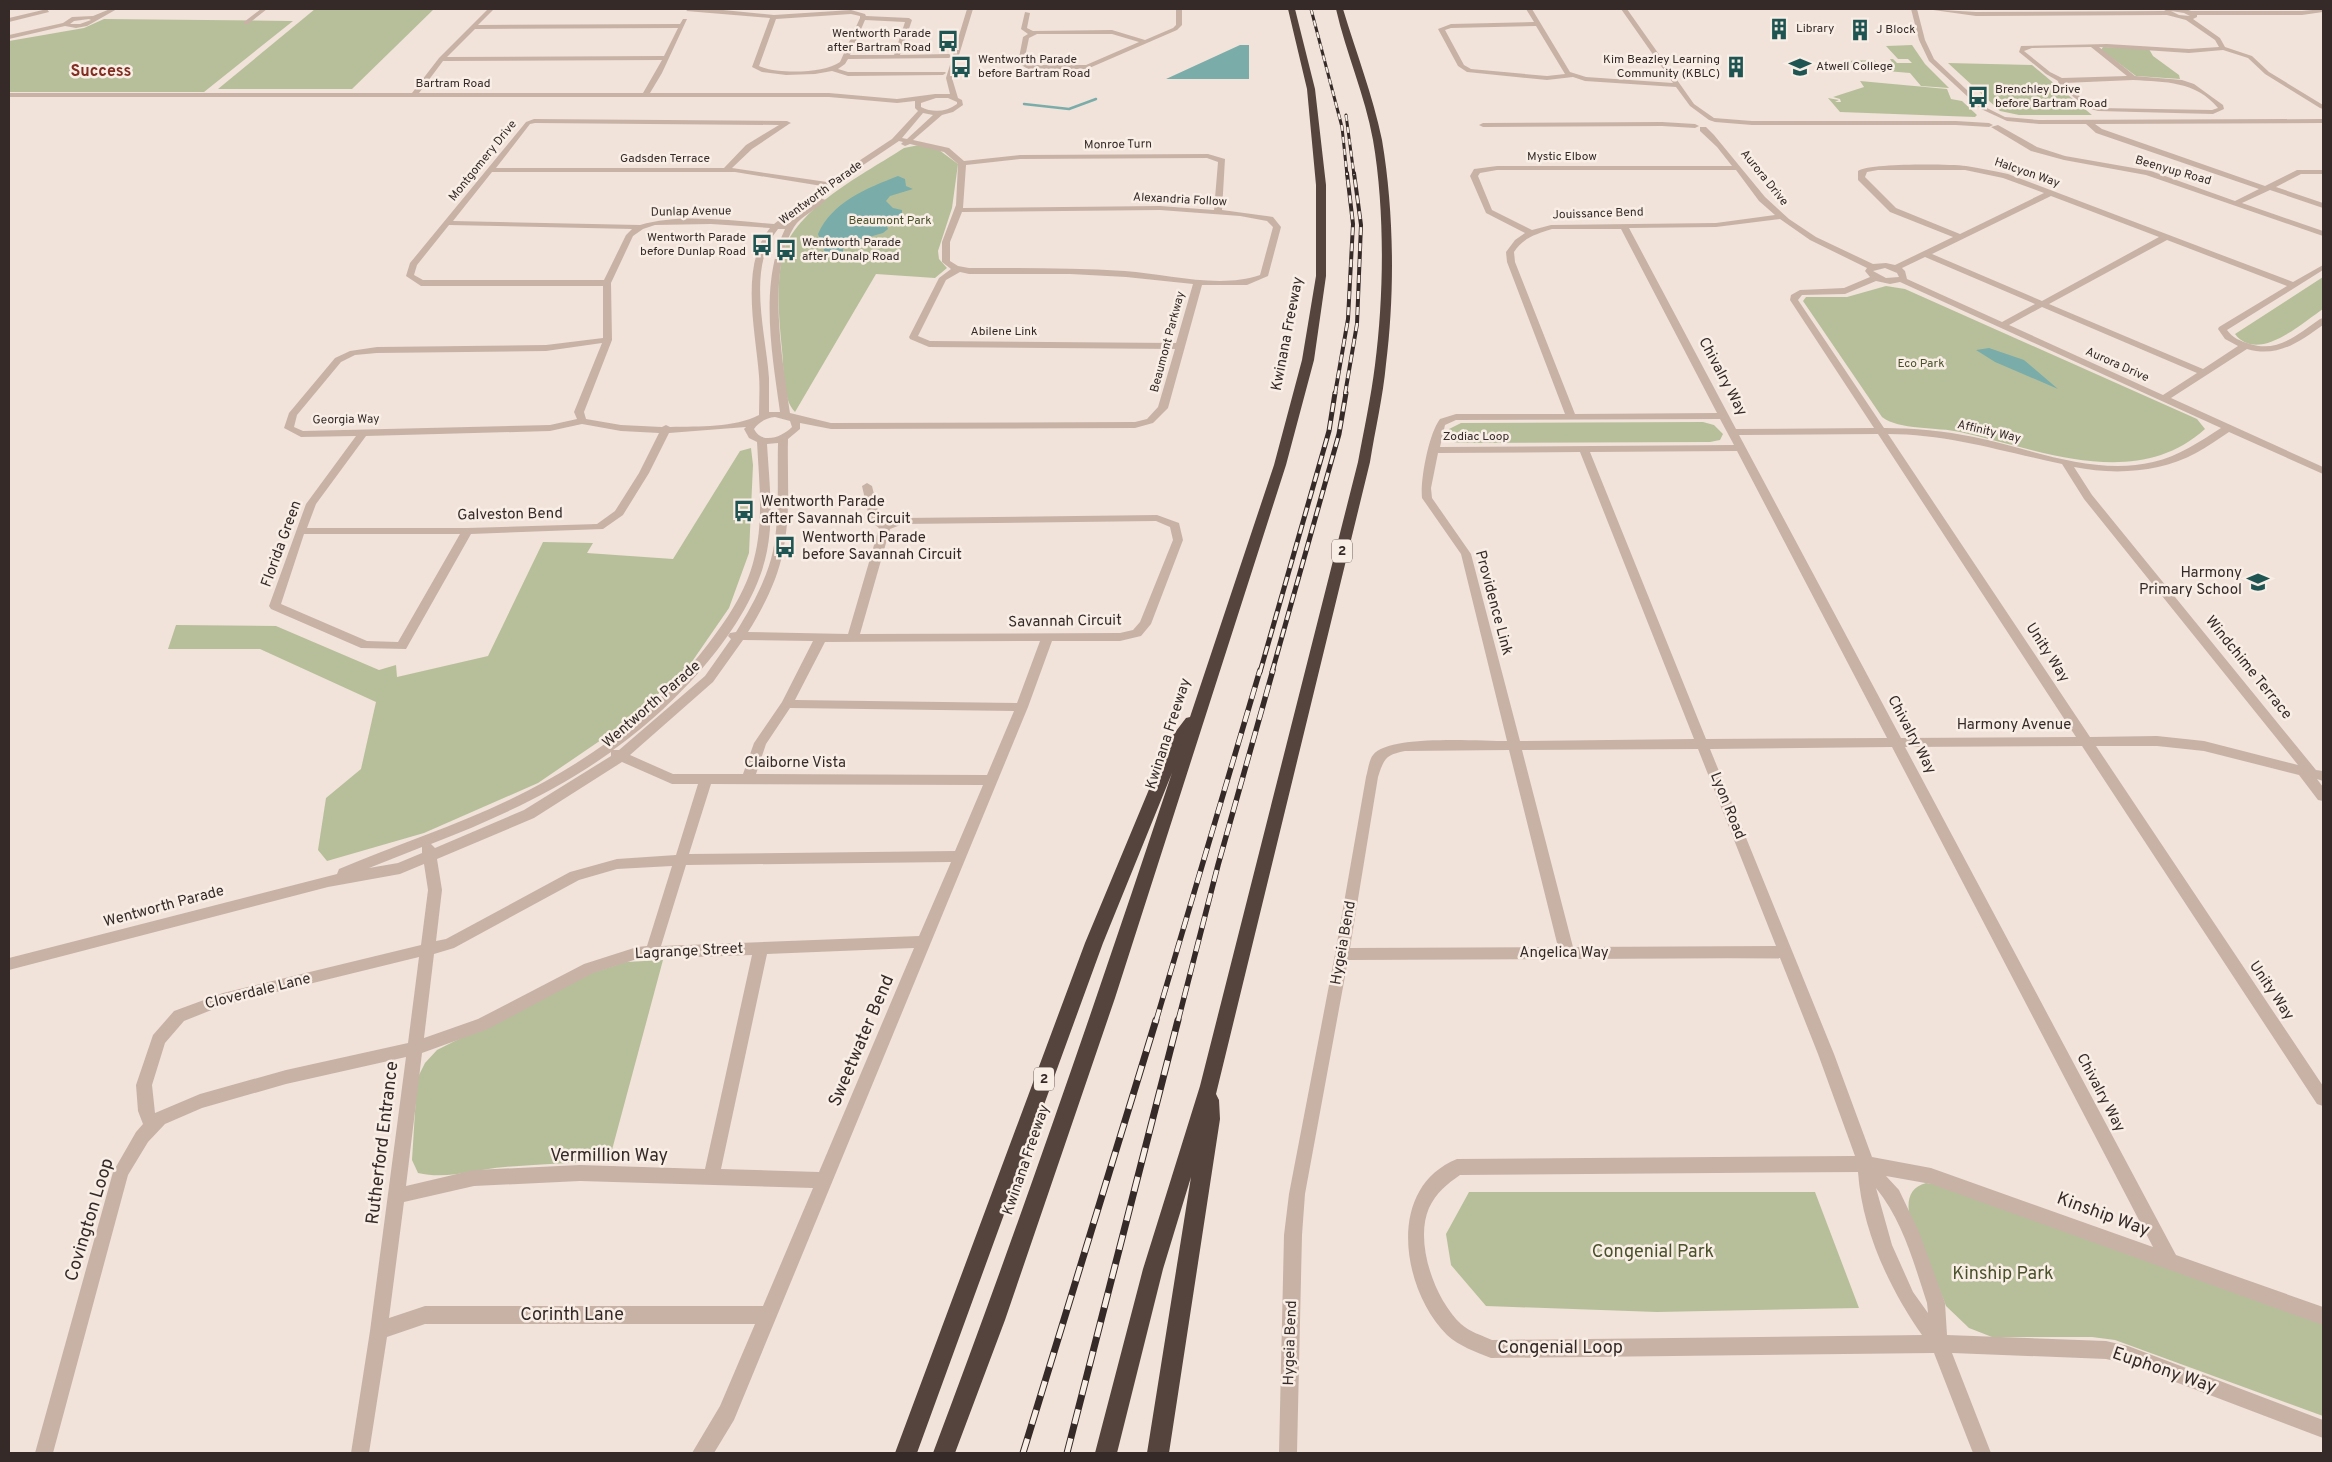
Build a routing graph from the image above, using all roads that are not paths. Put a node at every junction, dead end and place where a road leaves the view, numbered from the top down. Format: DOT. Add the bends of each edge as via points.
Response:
graph roads {
  1 [pos="114,9"];
  2 [pos="264,9"];
  3 [pos="491,9"];
  4 [pos="964,9"];
  5 [pos="970,9"];
  6 [pos="1179,9"];
  7 [pos="1291,9"];
  8 [pos="1340,9"];
  9 [pos="1529,9"];
  10 [pos="1624,9"];
  11 [pos="1914,9"];
  12 [pos="1929,9"];
  13 [pos="2174,9"];
  14 [pos="690,10"];
  15 [pos="2323,10"];
  16 [pos="47,11"];
  17 [pos="106,12"];
  18 [pos="1027,13"];
  19 [pos="2167,13"];
  20 [pos="2190,16"];
  21 [pos="82,17"];
  22 [pos="774,17"];
  23 [pos="94,18"];
  24 [pos="863,18"];
  25 [pos="9,20"];
  26 [pos="246,23"];
  27 [pos="68,24"];
  28 [pos="1536,24"];
  29 [pos="682,26"];
  30 [pos="472,27"];
  31 [pos="1032,33"];
  32 [pos="9,37"];
  33 [pos="1146,42"];
  34 [pos="2093,46"];
  35 [pos="2223,48"];
  36 [pos="896,56"];
  37 [pos="949,56"];
  38 [pos="846,57"];
  39 [pos="441,58"];
  40 [pos="665,58"];
  41 [pos="836,70"];
  42 [pos="1574,75"];
  43 [pos="2133,78"];
  44 [pos="941,79"];
  45 [pos="2061,80"];
  46 [pos="1678,85"];
  47 [pos="9,95"];
  48 [pos="414,95"];
  49 [pos="645,95"];
  50 [pos="931,97"];
  51 [pos="955,98"];
  52 [pos="897,101"];
  53 [pos="1692,105"];
  54 [pos="2322,107"];
  55 [pos="1983,108"];
  56 [pos="920,109"];
  57 [pos="940,113"];
  58 [pos="1985,118"];
  59 [pos="2005,118"];
  60 [pos="1693,120"];
  61 [pos="2323,121"];
  62 [pos="1956,122"];
  63 [pos="2039,122"];
  64 [pos="2088,122"];
  65 [pos="1716,123"];
  66 [pos="1483,125"];
  67 [pos="1992,126"];
  68 [pos="2012,126"];
  69 [pos="1703,129"];
  70 [pos="2014,137"];
  71 [pos="898,139"];
  72 [pos="910,141"];
  73 [pos="1720,143"];
  74 [pos="962,163"];
  75 [pos="1739,168"];
  76 [pos="489,170"];
  77 [pos="726,170"];
  78 [pos="2323,172"];
  79 [pos="829,184"];
  80 [pos="840,186"];
  81 [pos="2267,188"];
  82 [pos="2051,193"];
  83 [pos="2237,203"];
  84 [pos="2323,206"];
  85 [pos="959,210"];
  86 [pos="1218,212"];
  87 [pos="1780,217"];
  88 [pos="447,223"];
  89 [pos="1623,225"];
  90 [pos="776,226"];
  91 [pos="640,227"];
  92 [pos="790,227"];
  93 [pos="1530,233"];
  94 [pos="2323,234"];
  95 [pos="1960,237"];
  96 [pos="2166,237"];
  97 [pos="1924,254"];
  98 [pos="2323,266"];
  99 [pos="1896,268"];
  100 [pos="958,269"];
  101 [pos="1874,272"];
  102 [pos="1902,280"];
  103 [pos="1198,282"];
  104 [pos="607,283"];
  105 [pos="2292,285"];
  106 [pos="2043,304"];
  107 [pos="2323,321"];
  108 [pos="2001,326"];
  109 [pos="608,340"];
  110 [pos="1180,346"];
  111 [pos="2245,346"];
  112 [pos="2204,373"];
  113 [pos="2163,399"];
  114 [pos="764,416"];
  115 [pos="1571,416"];
  116 [pos="1724,416"];
  117 [pos="790,417"];
  118 [pos="582,421"];
  119 [pos="752,423"];
  120 [pos="832,426"];
  121 [pos="666,428"];
  122 [pos="719,428"];
  123 [pos="2228,428"];
  124 [pos="1881,431"];
  125 [pos="1733,432"];
  126 [pos="363,433"];
  127 [pos="750,435"];
  128 [pos="786,437"];
  129 [pos="762,440"];
  130 [pos="1741,448"];
  131 [pos="1584,449"];
  132 [pos="1434,450"];
  133 [pos="2067,464"];
  134 [pos="2323,470"];
  135 [pos="867,486"];
  136 [pos="884,527"];
  137 [pos="300,531"];
  138 [pos="467,531"];
  139 [pos="721,635"];
  140 [pos="740,637"];
  141 [pos="853,638"];
  142 [pos="1047,638"];
  143 [pos="820,639"];
  144 [pos="788,704"];
  145 [pos="1022,707"];
  146 [pos="1198,712"];
  147 [pos="2085,741"];
  148 [pos="1896,742"];
  149 [pos="1701,743"];
  150 [pos="1514,744"];
  151 [pos="608,748"];
  152 [pos="620,757"];
  153 [pos="2313,774"];
  154 [pos="706,779"];
  155 [pos="748,779"];
  156 [pos="991,780"];
  157 [pos="2323,796"];
  158 [pos="426,838"];
  159 [pos="430,855"];
  160 [pos="959,856"];
  161 [pos="681,860"];
  162 [pos="328,881"];
  163 [pos="924,942"];
  164 [pos="761,948"];
  165 [pos="427,951"];
  166 [pos="652,952"];
  167 [pos="1786,952"];
  168 [pos="1567,953"];
  169 [pos="1342,954"];
  170 [pos="9,964"];
  171 [pos="415,1048"];
  172 [pos="1209,1086"];
  173 [pos="2323,1099"];
  174 [pos="152,1126"];
  175 [pos="1866,1164"];
  176 [pos="711,1177"];
  177 [pos="824,1180"];
  178 [pos="396,1196"];
  179 [pos="2170,1260"];
  180 [pos="768,1315"];
  181 [pos="2323,1316"];
  182 [pos="379,1331"];
  183 [pos="1939,1344"];
  184 [pos="2323,1429"];
  185 [pos="44,1453"];
  186 [pos="360,1453"];
  187 [pos="701,1453"];
  188 [pos="906,1453"];
  189 [pos="944,1453"];
  190 [pos="1106,1453"];
  191 [pos="1158,1453"];
  192 [pos="1288,1453"];
  193 [pos="1982,1453"];
  1 -- 17 [label="street"];
  2 -- 26 [label="street"];
  3 -- 30 [label="street"];
  4 -- 37 [label="street, Wentworth Parade"];
  5 -- 51 [label="street" via="949,78"];
  6 -- 33 [label="street" via="1179,25"];
  7 -- 146 [label="highway, Kwinana Freeway / 2" via="1311,90 1321,185 1321,276 1308,360 1280,464"];
  8 -- 172 [label="highway, 2" via="1366,94 1384,188 1386,274 1381,364 1364,462"];
  9 -- 28 [label="street"];
  10 -- 46 [label="street"];
  11 -- 55 [label="street" via="1922,40 1932,60"];
  12 -- 19 [label="street" via="1986,14"];
  13 -- 19 [label="street" via="2167,10"];
  13 -- 20 [label="street"];
  14 -- 22 [label="street"];
  14 -- 29 [label="street"];
  15 -- 20 [label="street"];
  16 -- 25 [label="street"];
  17 -- 21 [label="street"];
  17 -- 23 [label="street"];
  18 -- 31 [label="street" via="1024,29"];
  19 -- 20 [label="street"];
  20 -- 35 [label="street" via="2218,39"];
  21 -- 23 [label="street"];
  21 -- 27 [label="street"];
  22 -- 24 [label="street" via="852,12 863,15"];
  22 -- 41 [label="street" via="755,64 756,69 775,72"];
  23 -- 27 [label="street" via="92,22"];
  24 -- 36 [label="street" via="909,20"];
  24 -- 38 [label="street"];
  27 -- 32 [label="street"];
  28 -- 42 [label="street" via="1546,34 1566,70"];
  28 -- 42 [label="street" via="1451,26 1442,30 1462,66 1469,71 1542,78"];
  29 -- 30 [label="street"];
  29 -- 40 [label="street"];
  30 -- 39 [label="street"];
  31 -- 33 [label="street" via="1112,32"];
  31 -- 33 [label="street" via="1026,37 1021,63 1028,67 1087,67"];
  34 -- 35 [label="street" via="2191,51"];
  34 -- 43 [label="street"];
  34 -- 45 [label="street" via="2023,48 2021,51"];
  35 -- 54 [label="street" via="2250,57 2267,73"];
  36 -- 37 [label="street"];
  36 -- 38 [label="street"];
  37 -- 44 [label="street, Wentworth Parade"];
  38 -- 41 [label="street"];
  39 -- 40 [label="street"];
  39 -- 48 [label="street"];
  40 -- 49 [label="street"];
  41 -- 44 [label="street" via="848,74"];
  42 -- 46 [label="street"];
  43 -- 45 [label="street"];
  43 -- 45 [label="street" via="2180,81 2192,85 2221,106 2221,110 2100,110 2089,107 2061,84"];
  44 -- 50 [label="street, Wentworth Parade"];
  46 -- 53 [label="street"];
  47 -- 48 [label="street, Bartram Road"];
  48 -- 49 [label="street, Bartram Road"];
  49 -- 52 [label="street, Bartram Road" via="828,95"];
  50 -- 51 [label="street"];
  50 -- 52 [label="street, Bartram Road"];
  50 -- 56 [label="street, Wentworth Parade" via="918,102"];
  51 -- 57 [label="street, Wentworth Parade" via="960,101 958,108"];
  52 -- 56 [label="street, Bartram Road"];
  53 -- 60 [label="street"];
  53 -- 65 [label="street"];
  55 -- 58 [label="street"];
  55 -- 59 [label="street"];
  56 -- 57 [label="street"];
  56 -- 71 [label="street, Wentworth Parade"];
  57 -- 72 [label="street, Wentworth Parade"];
  58 -- 59 [label="street"];
  58 -- 62 [label="street"];
  58 -- 67 [label="street"];
  59 -- 63 [label="street"];
  59 -- 68 [label="street"];
  60 -- 65 [label="street" via="1701,118"];
  60 -- 66 [label="street" via="1662,124"];
  60 -- 69 [label="street"];
  61 -- 64 [label="street"];
  62 -- 65 [label="street"];
  62 -- 67 [label="street"];
  63 -- 64 [label="street"];
  63 -- 68 [label="street"];
  64 -- 81 [label="street" via="2099,131"];
  65 -- 69 [label="street"];
  65 -- 73 [label="street, Aurora Drive"];
  67 -- 68 [label="street"];
  67 -- 70 [label="street, Beenyup Road"];
  68 -- 70 [label="street"];
  69 -- 73 [label="street, Aurora Drive"];
  70 -- 83 [label="street, Beenyup Road" via="2034,149 2064,158 2148,173"];
  71 -- 72 [label="street"];
  71 -- 79 [label="street, Wentworth Parade"];
  72 -- 74 [label="street" via="946,150"];
  72 -- 80 [label="street, Wentworth Parade"];
  73 -- 75 [label="street, Aurora Drive"];
  74 -- 85 [label="street"];
  74 -- 86 [label="street, Monroe Turn" via="1020,157 1208,156 1222,161"];
  75 -- 87 [label="street, Aurora Drive" via="1760,197"];
  75 -- 93 [label="street, Mystic Elbow" via="1498,168 1476,172 1474,176 1489,211"];
  76 -- 77 [label="street, Gadsden Terrace"];
  76 -- 77 [label="street, Montgomery Drive" via="528,123 534,121 787,123 749,147"];
  76 -- 88 [label="street, Montgomery Drive"];
  77 -- 79 [label="street, Gadsden Terrace"];
  78 -- 81 [label="street" via="2300,172"];
  79 -- 80 [label="street, Gadsden Terrace"];
  79 -- 90 [label="street, Wentworth Parade"];
  80 -- 92 [label="street, Wentworth Parade"];
  81 -- 83 [label="street"];
  81 -- 84 [label="street"];
  82 -- 95 [label="street"];
  82 -- 95 [label="street, Halcyon Way" via="1978,170 1878,168 1861,173 1860,178 1893,210"];
  82 -- 96 [label="street, Halcyon Way"];
  83 -- 94 [label="street, Beenyup Road"];
  85 -- 86 [label="street, Alexandria Follow" via="1160,208"];
  85 -- 100 [label="street" via="944,256 946,262"];
  86 -- 103 [label="street, Alexandria Follow" via="1270,219 1277,227 1264,276 1248,282"];
  87 -- 89 [label="street, Jouissance Bend" via="1716,225"];
  87 -- 101 [label="street, Aurora Drive" via="1817,242"];
  88 -- 91 [label="street"];
  88 -- 104 [label="street, Montgomery Drive" via="413,265 410,276 421,283"];
  89 -- 93 [label="street, Jouissance Bend" via="1575,225"];
  89 -- 116 [label="street, Chivalry Way"];
  90 -- 91 [label="street, Dunlap Avenue" via="711,222 655,223"];
  90 -- 92 [label="street, Dunlap Avenue"];
  90 -- 114 [label="street, Wentworth Parade" via="761,254 755,293 764,378"];
  91 -- 104 [label="street, Dunlap Avenue" via="630,235"];
  92 -- 117 [label="street, Wentworth Parade" via="780,251 774,293 777,349"];
  93 -- 115 [label="street, Jouissance Bend" via="1516,241 1510,252 1512,262"];
  95 -- 97 [label="street"];
  96 -- 105 [label="street, Halcyon Way"];
  96 -- 106 [label="street"];
  97 -- 99 [label="street"];
  97 -- 106 [label="street"];
  98 -- 105 [label="street"];
  99 -- 101 [label="street" via="1886,266"];
  99 -- 102 [label="street" via="1904,273"];
  100 -- 103 [label="street, Beaumont Parkway" via="994,273 1070,271 1126,274"];
  100 -- 110 [label="street, Abilene Link" via="943,278 913,337 929,344"];
  101 -- 102 [label="street" via="1893,282"];
  101 -- 124 [label="street, Unity Way" via="1845,291 1800,293 1793,298"];
  102 -- 108 [label="street, Aurora Drive"];
  103 -- 110 [label="street, Beaumont Parkway"];
  104 -- 109 [label="street, Dunlap Avenue"];
  105 -- 111 [label="street" via="2222,329 2226,336"];
  106 -- 108 [label="street"];
  106 -- 112 [label="street"];
  107 -- 111 [label="street" via="2279,349 2269,352"];
  108 -- 113 [label="street, Aurora Drive"];
  109 -- 118 [label="street, Dunlap Avenue" via="580,412"];
  109 -- 126 [label="street, Georgia Way" via="546,348 354,352 338,360 292,415 289,428 301,434"];
  110 -- 120 [label="street, Beaumont Parkway" via="1163,408 1150,421 1135,425"];
  111 -- 112 [label="street"];
  112 -- 113 [label="street"];
  113 -- 123 [label="street, Aurora Drive"];
  114 -- 117 [label="street"];
  114 -- 119 [label="street"];
  115 -- 116 [label="street, Zodiac Loop"];
  115 -- 132 [label="street, Zodiac Loop" via="1450,418 1441,422"];
  116 -- 125 [label="street, Chivalry Way"];
  117 -- 120 [label="street, Beaumont Parkway"];
  117 -- 128 [label="street, Wentworth Parade" via="797,427"];
  118 -- 121 [label="street" via="606,428"];
  118 -- 126 [label="street, Georgia Way" via="550,428"];
  119 -- 122 [label="street"];
  119 -- 127 [label="street"];
  120 -- 128 [label="street, Beaumont Parkway"];
  121 -- 122 [label="street"];
  121 -- 138 [label="street, Galveston Bend" via="644,473 619,513 599,527"];
  122 -- 127 [label="street"];
  123 -- 133 [label="street, Affinity Way" via="2205,446 2174,460 2121,468"];
  123 -- 134 [label="street, Aurora Drive"];
  124 -- 125 [label="street, Affinity Way"];
  124 -- 133 [label="street, Affinity Way" via="1934,433"];
  124 -- 147 [label="street, Unity Way"];
  125 -- 130 [label="street, Chivalry Way"];
  126 -- 137 [label="street, Florida Green" via="311,504"];
  127 -- 129 [label="street"];
  128 -- 129 [label="street"];
  128 -- 140 [label="street, Wentworth Parade" via="778,551 764,590"];
  129 -- 139 [label="street, Wentworth Parade" via="765,496 762,552 735,616"];
  130 -- 131 [label="street, Zodiac Loop"];
  130 -- 148 [label="street, Chivalry Way"];
  131 -- 132 [label="street, Zodiac Loop"];
  131 -- 149 [label="street, Lyon Road"];
  132 -- 150 [label="street, Providence Link" via="1427,498 1466,554"];
  133 -- 153 [label="street, Windchime Terrace" via="2088,496"];
  135 -- 136 [label="street" via="874,521"];
  136 -- 141 [label="street"];
  136 -- 142 [label="street, Savannah Circuit" via="902,521 1157,518 1175,525 1178,540 1145,624 1137,633 1120,637"];
  137 -- 138 [label="street, Galveston Bend"];
  137 -- 138 [label="street, Florida Green" via="276,606 365,645 402,646"];
  139 -- 140 [label="street, Savannah Circuit"];
  139 -- 151 [label="street, Wentworth Parade" via="704,660 679,686"];
  140 -- 143 [label="street, Savannah Circuit"];
  140 -- 152 [label="street, Wentworth Parade" via="709,679"];
  141 -- 142 [label="street, Savannah Circuit"];
  141 -- 143 [label="street, Savannah Circuit"];
  142 -- 145 [label="street, Sweetwater Bend"];
  143 -- 144 [label="street"];
  144 -- 145 [label="street"];
  144 -- 155 [label="street" via="760,743"];
  145 -- 156 [label="street, Sweetwater Bend"];
  146 -- 188 [label="highway, 2" via="1178,739 1094,943"];
  146 -- 189 [label="highway, Kwinana Freeway / 2" via="1106,998"];
  147 -- 148 [label="street, Harmony Avenue"];
  147 -- 153 [label="street, Harmony Avenue" via="2181,742"];
  147 -- 173 [label="street, Unity Way"];
  148 -- 149 [label="street, Harmony Avenue"];
  148 -- 179 [label="street, Chivalry Way"];
  149 -- 150 [label="street, Hygeia Bend"];
  149 -- 167 [label="street, Lyon Road"];
  150 -- 168 [label="street, Providence Link"];
  150 -- 169 [label="street, Hygeia Bend" via="1405,746 1390,749 1378,757"];
  151 -- 152 [label="street, Claiborne Vista"];
  151 -- 158 [label="street, Wentworth Parade" via="538,791"];
  152 -- 154 [label="street, Claiborne Vista" via="672,778"];
  152 -- 159 [label="street, Wentworth Parade" via="529,814"];
  153 -- 157 [label="street, Windchime Terrace"];
  154 -- 155 [label="street, Claiborne Vista"];
  154 -- 161 [label="street"];
  155 -- 156 [label="street, Claiborne Vista"];
  156 -- 160 [label="street, Sweetwater Bend"];
  158 -- 159 [label="street, Rutherford Entrance"];
  158 -- 162 [label="street, Wentworth Parade"];
  159 -- 162 [label="street, Wentworth Parade" via="400,868"];
  159 -- 165 [label="street, Rutherford Entrance" via="435,890"];
  160 -- 161 [label="street, Cloverdale Lane"];
  160 -- 163 [label="street, Sweetwater Bend"];
  161 -- 165 [label="street, Cloverdale Lane" via="617,864 575,876 449,944"];
  161 -- 166 [label="street"];
  162 -- 170 [label="street, Wentworth Parade"];
  163 -- 164 [label="street, Lagrange Street"];
  163 -- 177 [label="street, Sweetwater Bend"];
  164 -- 166 [label="street, Lagrange Street"];
  164 -- 176 [label="street"];
  165 -- 171 [label="street, Rutherford Entrance"];
  165 -- 174 [label="street, Cloverdale Lane" via="223,998 179,1016 158,1040 144,1085 146,1111"];
  166 -- 171 [label="street, Lagrange Street" via="637,953 589,968 483,1024"];
  167 -- 168 [label="street, Angelica Way"];
  167 -- 175 [label="street, Lyon Road"];
  168 -- 169 [label="street, Angelica Way"];
  169 -- 192 [label="street, Hygeia Bend" via="1296,1194"];
  171 -- 174 [label="street, Covington Loop" via="286,1077 200,1101"];
  171 -- 178 [label="street, Rutherford Entrance"];
  172 -- 190 [label="highway, 2" via="1153,1269"];
  172 -- 191 [label="highway, 2" via="1210,1120"];
  174 -- 185 [label="street, Covington Loop" via="121,1172"];
  175 -- 179 [label="street, Kinship Way" via="1931,1176"];
  175 -- 183 [label="street, Lyon Road" via="1868,1195 1884,1247 1907,1298"];
  175 -- 183 [label="street, Lyon Road" via="1893,1196 1911,1232 1936,1303"];
  175 -- 183 [label="street, Congenial Loop" via="1456,1167 1440,1176 1429,1190 1417,1216 1415,1245 1420,1274 1438,1309 1459,1334 1491,1349"];
  176 -- 177 [label="street, Vermillion Way"];
  176 -- 178 [label="street, Vermillion Way" via="580,1174 474,1178"];
  177 -- 180 [label="street, Sweetwater Bend"];
  178 -- 182 [label="street, Rutherford Entrance"];
  179 -- 181 [label="street, Kinship Way"];
  180 -- 182 [label="street, Corinth Lane" via="425,1315"];
  180 -- 187 [label="street, Sweetwater Bend" via="727,1413"];
  182 -- 186 [label="street, Rutherford Entrance"];
  183 -- 184 [label="street, Euphony Way" via="2088,1349 2128,1355"];
  183 -- 193 [label="street, Lyon Road"];
}
